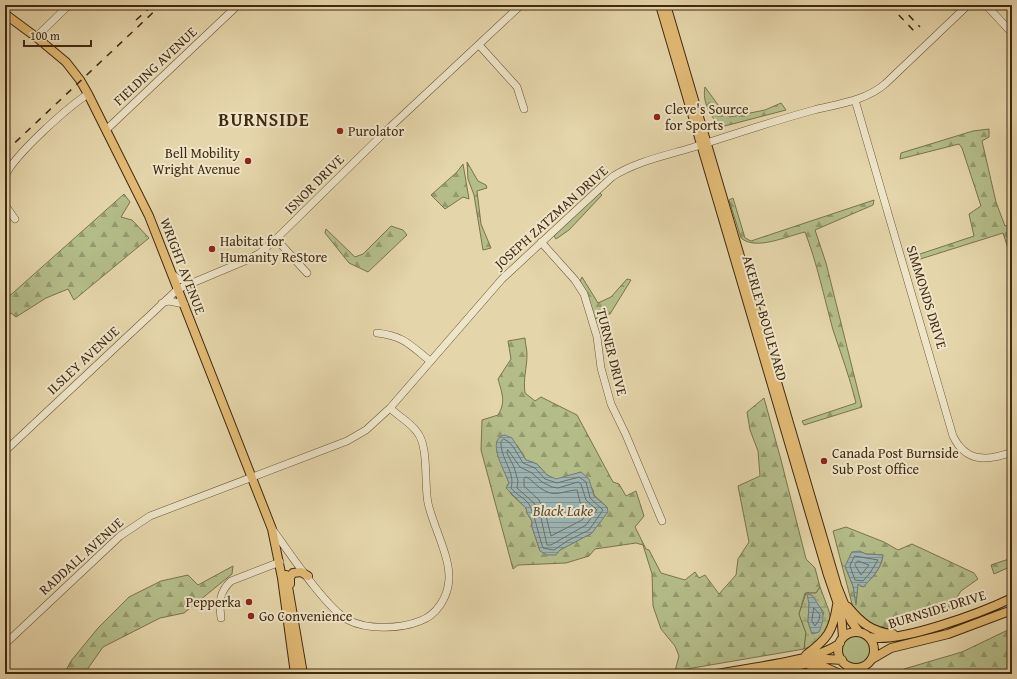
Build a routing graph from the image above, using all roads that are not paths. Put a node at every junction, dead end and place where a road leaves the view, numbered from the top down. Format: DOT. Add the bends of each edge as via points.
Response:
graph roads {
  1 [pos="69,5"];
  2 [pos="238,5"];
  3 [pos="521,5"];
  4 [pos="660,5"];
  5 [pos="666,5"];
  6 [pos="968,5"];
  7 [pos="986,5"];
  8 [pos="5,14"];
  9 [pos="1012,33"];
  10 [pos="36,37"];
  11 [pos="480,46"];
  12 [pos="88,94"];
  13 [pos="855,100"];
  14 [pos="524,109"];
  15 [pos="107,129"];
  16 [pos="705,143"];
  17 [pos="5,176"];
  18 [pos="5,205"];
  19 [pos="15,219"];
  20 [pos="276,240"];
  21 [pos="541,242"];
  22 [pos="307,273"];
  23 [pos="172,275"];
  24 [pos="192,282"];
  25 [pos="178,289"];
  26 [pos="162,303"];
  27 [pos="184,304"];
  28 [pos="377,333"];
  29 [pos="430,361"];
  30 [pos="390,408"];
  31 [pos="5,451"];
  32 [pos="1012,452"];
  33 [pos="251,476"];
  34 [pos="662,521"];
  35 [pos="272,529"];
  36 [pos="280,562"];
  37 [pos="308,576"];
  38 [pos="290,589"];
  39 [pos="1012,598"];
  40 [pos="840,601"];
  41 [pos="1012,610"];
  42 [pos="221,618"];
  43 [pos="286,618"];
  44 [pos="295,625"];
  45 [pos="859,632"];
  46 [pos="901,635"];
  47 [pos="869,637"];
  48 [pos="841,640"];
  49 [pos="5,644"];
  50 [pos="803,661"];
  51 [pos="870,661"];
  52 [pos="844,663"];
  53 [pos="295,674"];
  54 [pos="303,674"];
  55 [pos="716,674"];
  56 [pos="759,674"];
  57 [pos="840,674"];
  58 [pos="854,674"];
  59 [pos="866,674"];
  1 -- 10 [label="street"];
  2 -- 15 [label="street, FIELDING AVENUE"];
  3 -- 11 [label="street, ISNOR DRIVE"];
  4 -- 16 [label="main road, AKERLEY BOULEVARD"];
  5 -- 16 [label="main road, AKERLEY BOULEVARD"];
  6 -- 13 [label="street, JOSEPH ZATZMAN DRIVE" via="881,88"];
  7 -- 9 [label="street"];
  8 -- 10 [label="main road, WRIGHT AVENUE"];
  10 -- 12 [label="main road, WRIGHT AVENUE" via="66,62"];
  11 -- 14 [label="street" via="517,87"];
  11 -- 20 [label="street, ISNOR DRIVE" via="385,132"];
  12 -- 15 [label="main road, WRIGHT AVENUE"];
  12 -- 17 [label="street" via="26,148 11,164"];
  13 -- 16 [label="street, JOSEPH ZATZMAN DRIVE"];
  13 -- 32 [label="street, SIMMONDS DRIVE" via="953,436 965,451 979,458 996,458"];
  15 -- 23 [label="main road, WRIGHT AVENUE" via="149,216"];
  16 -- 21 [label="street, JOSEPH ZATZMAN DRIVE" via="622,171"];
  16 -- 40 [label="main road, AKERLEY BOULEVARD"];
  18 -- 19 [label="street"];
  20 -- 22 [label="street"];
  20 -- 24 [label="street, ISNOR DRIVE" via="247,260"];
  21 -- 29 [label="street, JOSEPH ZATZMAN DRIVE" via="502,279"];
  21 -- 34 [label="street, TURNER DRIVE" via="584,294 597,337 600,368 611,404"];
  23 -- 24 [label="street"];
  23 -- 25 [label="main road, WRIGHT AVENUE"];
  24 -- 25 [label="street, ISNOR DRIVE"];
  25 -- 26 [label="street, ILSLEY AVENUE"];
  25 -- 27 [label="main road, WRIGHT AVENUE"];
  26 -- 27 [label="street" via="169,301"];
  26 -- 31 [label="street, ILSLEY AVENUE"];
  27 -- 33 [label="main road, WRIGHT AVENUE"];
  28 -- 29 [label="street" via="401,338"];
  29 -- 30 [label="street, JOSEPH ZATZMAN DRIVE"];
  30 -- 33 [label="street, JOSEPH ZATZMAN DRIVE" via="366,430 348,441"];
  30 -- 37 [label="street" via="421,437 428,503 448,567 446,595 433,613 415,623 397,626 361,625 347,620 338,612"];
  33 -- 35 [label="main road, WRIGHT AVENUE"];
  33 -- 49 [label="street, RADDALL AVENUE" via="138,522"];
  35 -- 36 [label="main road, WRIGHT AVENUE"];
  35 -- 37 [label="street"];
  36 -- 38 [label="main road, WRIGHT AVENUE" via="284,567"];
  36 -- 42 [label="street" via="231,581 224,587 220,597"];
  36 -- 43 [label="main road, WRIGHT AVENUE"];
  37 -- 38 [label="main road" via="301,572 293,573 290,577"];
  38 -- 44 [label="main road, WRIGHT AVENUE"];
  39 -- 46 [label="main road, BURNSIDE DRIVE" via="959,619"];
  40 -- 45 [label="main road, AKERLEY BOULEVARD"];
  40 -- 46 [label="main road" via="868,627 884,634"];
  40 -- 48 [label="main road, AKERLEY BOULEVARD" via="843,622"];
  40 -- 50 [label="main road" via="831,632"];
  41 -- 51 [label="main road, BURNSIDE DRIVE" via="948,634 891,648"];
  43 -- 44 [label="main road" via="291,619"];
  43 -- 53 [label="main road, WRIGHT AVENUE"];
  44 -- 54 [label="main road, WRIGHT AVENUE"];
  45 -- 47 [label="main road"];
  45 -- 48 [label="main road" via="848,634"];
  46 -- 47 [label="main road, BURNSIDE DRIVE" via="881,639"];
  47 -- 51 [label="main road" via="874,648"];
  48 -- 50 [label="main road" via="829,650"];
  48 -- 52 [label="main road" via="838,649"];
  50 -- 52 [label="main road" via="827,659"];
  50 -- 55 [label="main road"];
  50 -- 56 [label="main road"];
  50 -- 57 [label="main road"];
  51 -- 52 [label="main road" via="858,668"];
  51 -- 59 [label="main road"];
  52 -- 58 [label="main road"];
}
